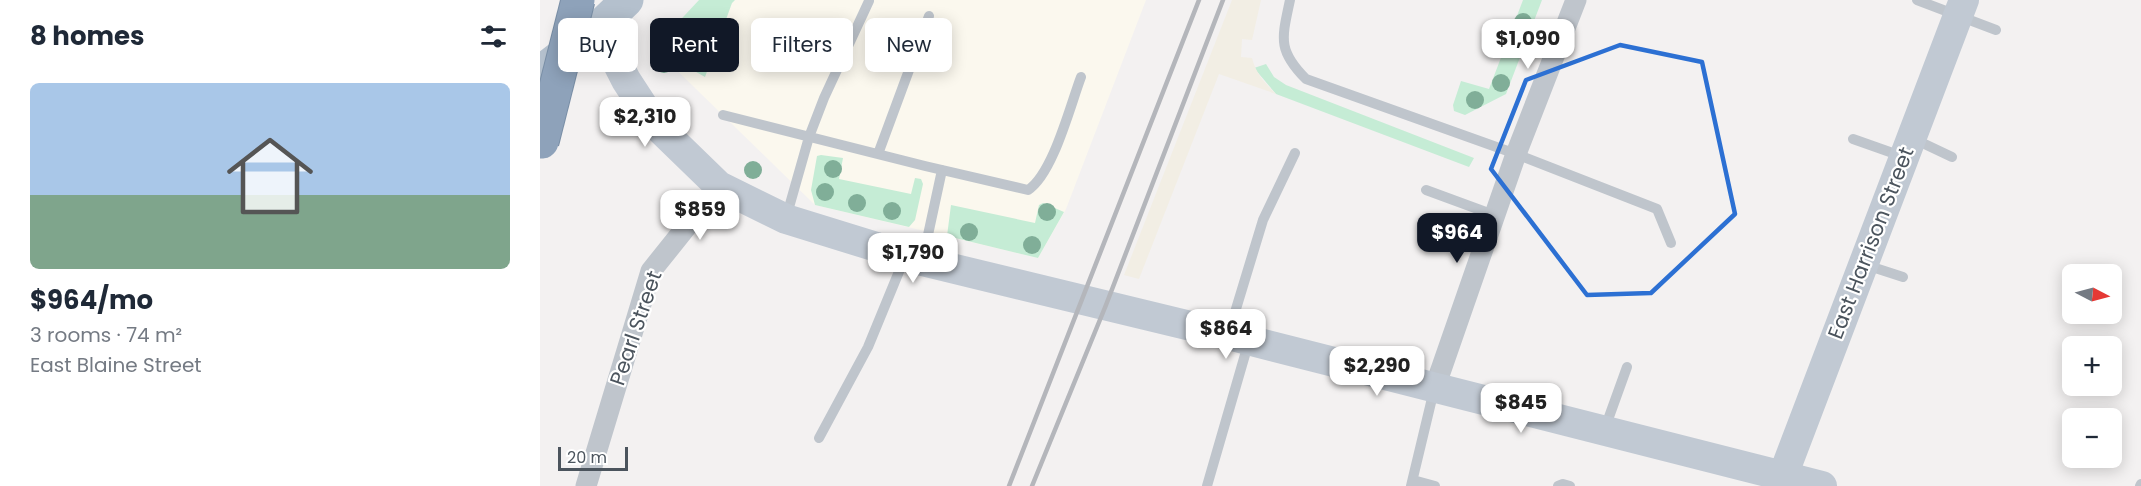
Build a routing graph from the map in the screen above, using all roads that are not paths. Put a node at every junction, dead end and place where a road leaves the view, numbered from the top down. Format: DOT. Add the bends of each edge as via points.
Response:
graph roads {
  1 [pos="578,0"];
  2 [pos="627,0"];
  3 [pos="869,0"];
  4 [pos="1290,0"];
  5 [pos="1576,0"];
  6 [pos="1917,0"];
  7 [pos="1961,8"];
  8 [pos="929,16"];
  9 [pos="608,18"];
  10 [pos="1996,30"];
  11 [pos="558,58"];
  12 [pos="540,72"];
  13 [pos="622,72"];
  14 [pos="1081,77"];
  15 [pos="723,115"];
  16 [pos="809,137"];
  17 [pos="1853,139"];
  18 [pos="542,142"];
  19 [pos="1908,148"];
  20 [pos="1295,153"];
  21 [pos="878,154"];
  22 [pos="1516,154"];
  23 [pos="1952,157"];
  24 [pos="942,170"];
  25 [pos="719,186"];
  26 [pos="1426,190"];
  27 [pos="1494,215"];
  28 [pos="786,219"];
  29 [pos="1671,243"];
  30 [pos="913,259"];
  31 [pos="1863,264"];
  32 [pos="1903,277"];
  33 [pos="1239,338"];
  34 [pos="1627,367"];
  35 [pos="1435,387"];
  36 [pos="1604,431"];
  37 [pos="819,438"];
  38 [pos="1781,482"];
  39 [pos="1412,483"];
  40 [pos="586,486"];
  41 [pos="1207,486"];
  42 [pos="1435,486"];
  43 [pos="1558,486"];
  44 [pos="1570,486"];
  45 [pos="1822,486"];
  1 -- 18 [label="highway, bridge"];
  2 -- 9 [label="main road"];
  3 -- 16 [label="lane"];
  4 -- 22 [label="lane" via="1283,35 1285,49 1306,79"];
  5 -- 22 [label="street"];
  6 -- 7 [label="lane"];
  7 -- 10 [label="lane"];
  7 -- 19 [label="street, East Harrison Street"];
  8 -- 21 [label="lane"];
  11 -- 12 [label="main road"];
  13 -- 25 [label="street" via="654,123"];
  14 -- 24 [label="lane" via="1048,166 1028,190"];
  15 -- 16 [label="lane"];
  16 -- 21 [label="lane"];
  16 -- 28 [label="lane"];
  17 -- 19 [label="lane"];
  19 -- 23 [label="lane"];
  19 -- 31 [label="street, East Harrison Street"];
  20 -- 33 [label="lane" via="1263,220"];
  21 -- 24 [label="lane"];
  22 -- 27 [label="street"];
  22 -- 29 [label="lane" via="1657,209"];
  24 -- 30 [label="lane"];
  25 -- 28 [label="street"];
  25 -- 40 [label="street, Pearl Street" via="651,271"];
  26 -- 27 [label="lane"];
  27 -- 35 [label="street"];
  28 -- 30 [label="street"];
  30 -- 33 [label="street"];
  30 -- 37 [label="lane"];
  31 -- 32 [label="lane"];
  31 -- 38 [label="street, East Harrison Street"];
  33 -- 35 [label="street"];
  33 -- 41 [label="lane"];
  34 -- 36 [label="lane"];
  35 -- 36 [label="street"];
  35 -- 39 [label="lane"];
  36 -- 38 [label="street"];
  38 -- 45 [label="street"];
  39 -- 42 [label="lane"];
  43 -- 44 [label="lane"];
}
